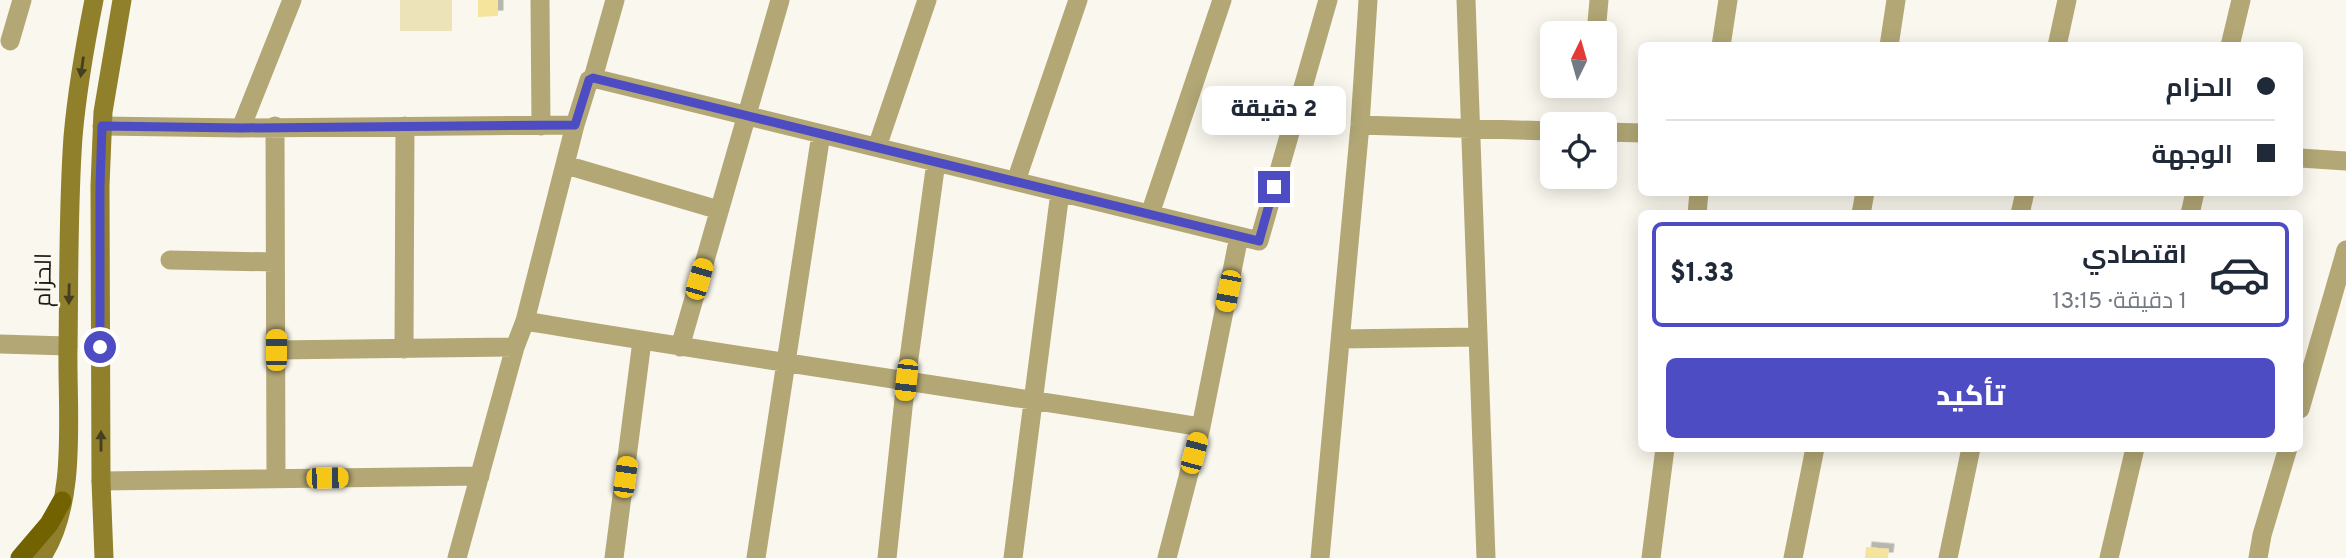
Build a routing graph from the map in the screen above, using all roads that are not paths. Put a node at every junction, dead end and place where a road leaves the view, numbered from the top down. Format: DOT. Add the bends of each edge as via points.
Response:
graph roads {
  1 [pos="22,0"];
  2 [pos="94,0"];
  3 [pos="122,0"];
  4 [pos="292,0"];
  5 [pos="540,0"];
  6 [pos="615,0"];
  7 [pos="780,0"];
  8 [pos="927,0"];
  9 [pos="1078,0"];
  10 [pos="1222,0"];
  11 [pos="1328,0"];
  12 [pos="1368,0"];
  13 [pos="1466,0"];
  14 [pos="1599,0"];
  15 [pos="1728,0"];
  16 [pos="1896,0"];
  17 [pos="2067,0"];
  18 [pos="2241,0"];
  19 [pos="1597,21"];
  20 [pos="10,41"];
  21 [pos="1722,42"];
  22 [pos="1890,42"];
  23 [pos="2058,42"];
  24 [pos="2231,42"];
  25 [pos="593,78"];
  26 [pos="745,115"];
  27 [pos="1360,124"];
  28 [pos="541,125"];
  29 [pos="575,125"];
  30 [pos="102,126"];
  31 [pos="275,126"];
  32 [pos="405,126"];
  33 [pos="241,128"];
  34 [pos="1471,129"];
  35 [pos="1540,131"];
  36 [pos="1617,132"];
  37 [pos="1638,133"];
  38 [pos="821,134"];
  39 [pos="877,147"];
  40 [pos="2303,158"];
  41 [pos="2346,161"];
  42 [pos="936,162"];
  43 [pos="566,165"];
  44 [pos="1016,181"];
  45 [pos="1060,192"];
  46 [pos="719,210"];
  47 [pos="1150,214"];
  48 [pos="1239,236"];
  49 [pos="2346,250"];
  50 [pos="170,260"];
  51 [pos="275,262"];
  52 [pos="525,321"];
  53 [pos="1477,337"];
  54 [pos="1341,339"];
  55 [pos="642,341"];
  56 [pos="0,344"];
  57 [pos="68,346"];
  58 [pos="515,347"];
  59 [pos="680,347"];
  60 [pos="404,349"];
  61 [pos="276,350"];
  62 [pos="787,364"];
  63 [pos="906,380"];
  64 [pos="1033,399"];
  65 [pos="2303,399"];
  66 [pos="1201,427"];
  67 [pos="1664,452"];
  68 [pos="1814,452"];
  69 [pos="1970,452"];
  70 [pos="2134,452"];
  71 [pos="2287,452"];
  72 [pos="480,476"];
  73 [pos="276,478"];
  74 [pos="101,481"];
  75 [pos="62,501"];
  76 [pos="106,555"];
  77 [pos="20,558"];
  78 [pos="41,558"];
  79 [pos="457,558"];
  80 [pos="614,558"];
  81 [pos="756,558"];
  82 [pos="887,558"];
  83 [pos="1013,558"];
  84 [pos="1167,558"];
  85 [pos="1320,558"];
  86 [pos="1486,558"];
  87 [pos="1651,558"];
  88 [pos="1793,558"];
  89 [pos="1948,558"];
  90 [pos="2109,558"];
  91 [pos="2258,558"];
  1 -- 20 [label="street"];
  2 -- 57 [label="main road, الحزام, one-way" via="74,136"];
  3 -- 30 [label="main road"];
  4 -- 33 [label="street"];
  5 -- 28 [label="street"];
  6 -- 25 [label="street"];
  7 -- 26 [label="street"];
  8 -- 39 [label="street"];
  9 -- 44 [label="street"];
  10 -- 47 [label="street"];
  11 -- 48 [label="street" via="1259,241"];
  12 -- 27 [label="street"];
  13 -- 34 [label="street"];
  14 -- 19 [label="street"];
  15 -- 21 [label="street"];
  16 -- 22 [label="street"];
  17 -- 23 [label="street"];
  18 -- 24 [label="street"];
  25 -- 26 [label="street"];
  25 -- 29 [label="street"];
  26 -- 38 [label="street"];
  26 -- 46 [label="street"];
  27 -- 34 [label="street"];
  27 -- 54 [label="street"];
  28 -- 29 [label="street"];
  28 -- 32 [label="street"];
  29 -- 43 [label="street"];
  30 -- 33 [label="street"];
  74 -- 30 [label="main road, one-way"];
  31 -- 32 [label="street"];
  31 -- 33 [label="street"];
  31 -- 51 [label="street"];
  32 -- 60 [label="street"];
  34 -- 35 [label="street"];
  34 -- 53 [label="street"];
  36 -- 37 [label="street"];
  38 -- 39 [label="street"];
  38 -- 62 [label="street"];
  39 -- 42 [label="street"];
  40 -- 41 [label="street"];
  42 -- 44 [label="street"];
  42 -- 63 [label="street"];
  43 -- 46 [label="street"];
  43 -- 52 [label="street"];
  44 -- 45 [label="street"];
  45 -- 47 [label="street"];
  45 -- 64 [label="street"];
  46 -- 59 [label="street"];
  47 -- 48 [label="street"];
  48 -- 66 [label="street"];
  49 -- 65 [label="street"];
  50 -- 51 [label="street"];
  51 -- 61 [label="street"];
  52 -- 55 [label="street"];
  52 -- 58 [label="street"];
  53 -- 54 [label="street"];
  53 -- 86 [label="street"];
  54 -- 85 [label="street"];
  55 -- 59 [label="street"];
  55 -- 80 [label="street"];
  56 -- 57 [label="street"];
  57 -- 75 [label="main road, الحزام" via="67,467"];
  58 -- 60 [label="street"];
  58 -- 72 [label="street"];
  59 -- 62 [label="street"];
  60 -- 61 [label="street"];
  61 -- 73 [label="street"];
  62 -- 63 [label="street"];
  62 -- 81 [label="street"];
  63 -- 64 [label="street"];
  63 -- 82 [label="street"];
  64 -- 66 [label="street"];
  64 -- 83 [label="street"];
  66 -- 84 [label="street"];
  67 -- 87 [label="street"];
  68 -- 88 [label="street"];
  69 -- 89 [label="street"];
  70 -- 90 [label="street"];
  71 -- 91 [label="street"];
  72 -- 73 [label="street"];
  72 -- 79 [label="street"];
  73 -- 74 [label="street"];
  74 -- 76 [label="main road"];
  75 -- 77 [label="main road"];
  75 -- 78 [label="main road, الحزام" via="58,527"];
}
